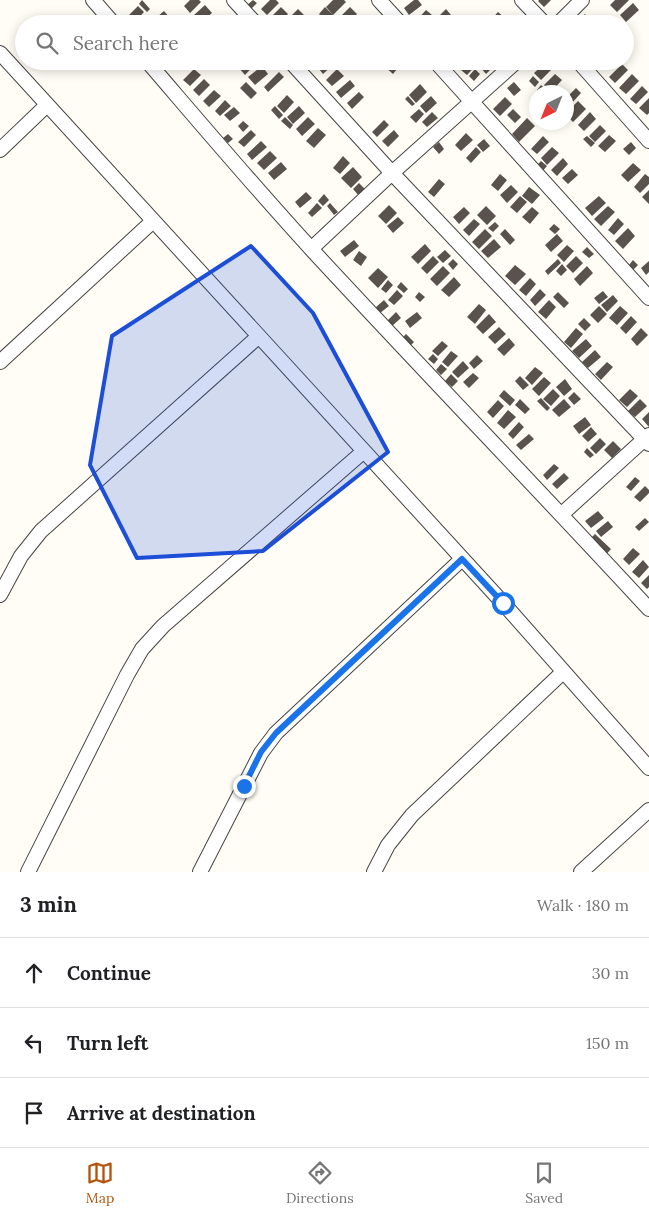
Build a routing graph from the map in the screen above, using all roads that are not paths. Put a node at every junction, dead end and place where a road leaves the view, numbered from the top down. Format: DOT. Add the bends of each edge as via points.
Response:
graph roads {
  1 [pos="93,0"];
  2 [pos="234,0"];
  3 [pos="379,0"];
  4 [pos="522,0"];
  5 [pos="582,0"];
  6 [pos="106,15"];
  7 [pos="248,15"];
  8 [pos="393,15"];
  9 [pos="536,15"];
  10 [pos="567,15"];
  11 [pos="0,53"];
  12 [pos="15,69"];
  13 [pos="16,70"];
  14 [pos="154,70"];
  15 [pos="298,70"];
  16 [pos="443,70"];
  17 [pos="507,70"];
  18 [pos="586,70"];
  19 [pos="472,102"];
  20 [pos="48,105"];
  21 [pos="649,140"];
  22 [pos="0,150"];
  23 [pos="392,173"];
  24 [pos="154,221"];
  25 [pos="311,249"];
  26 [pos="649,298"];
  27 [pos="258,336"];
  28 [pos="0,362"];
  29 [pos="647,439"];
  30 [pos="364,452"];
  31 [pos="562,514"];
  32 [pos="462,559"];
  33 [pos="0,595"];
  34 [pos="649,609"];
  35 [pos="563,672"];
  36 [pos="649,768"];
  37 [pos="649,810"];
  38 [pos="28,872"];
  39 [pos="200,872"];
  40 [pos="374,872"];
  41 [pos="581,872"];
  1 -- 6 [label="street"];
  2 -- 7 [label="street"];
  3 -- 8 [label="street"];
  4 -- 9 [label="street"];
  5 -- 10 [label="street"];
  11 -- 12 [label="street"];
  13 -- 20 [label="street"];
  14 -- 25 [label="street"];
  15 -- 23 [label="street"];
  16 -- 19 [label="street"];
  17 -- 19 [label="street"];
  18 -- 21 [label="street"];
  19 -- 23 [label="street"];
  19 -- 26 [label="street"];
  20 -- 22 [label="street"];
  20 -- 24 [label="street"];
  23 -- 25 [label="street"];
  23 -- 29 [label="street"];
  24 -- 27 [label="street"];
  24 -- 28 [label="street"];
  25 -- 31 [label="street"];
  27 -- 30 [label="street"];
  27 -- 33 [label="street" via="40,531"];
  29 -- 31 [label="street"];
  30 -- 32 [label="street"];
  30 -- 38 [label="street" via="163,626 142,649"];
  31 -- 34 [label="street"];
  32 -- 35 [label="street"];
  32 -- 39 [label="street" via="276,733 261,752"];
  35 -- 36 [label="street"];
  35 -- 40 [label="street" via="412,815 388,845"];
  37 -- 41 [label="street"];
}
